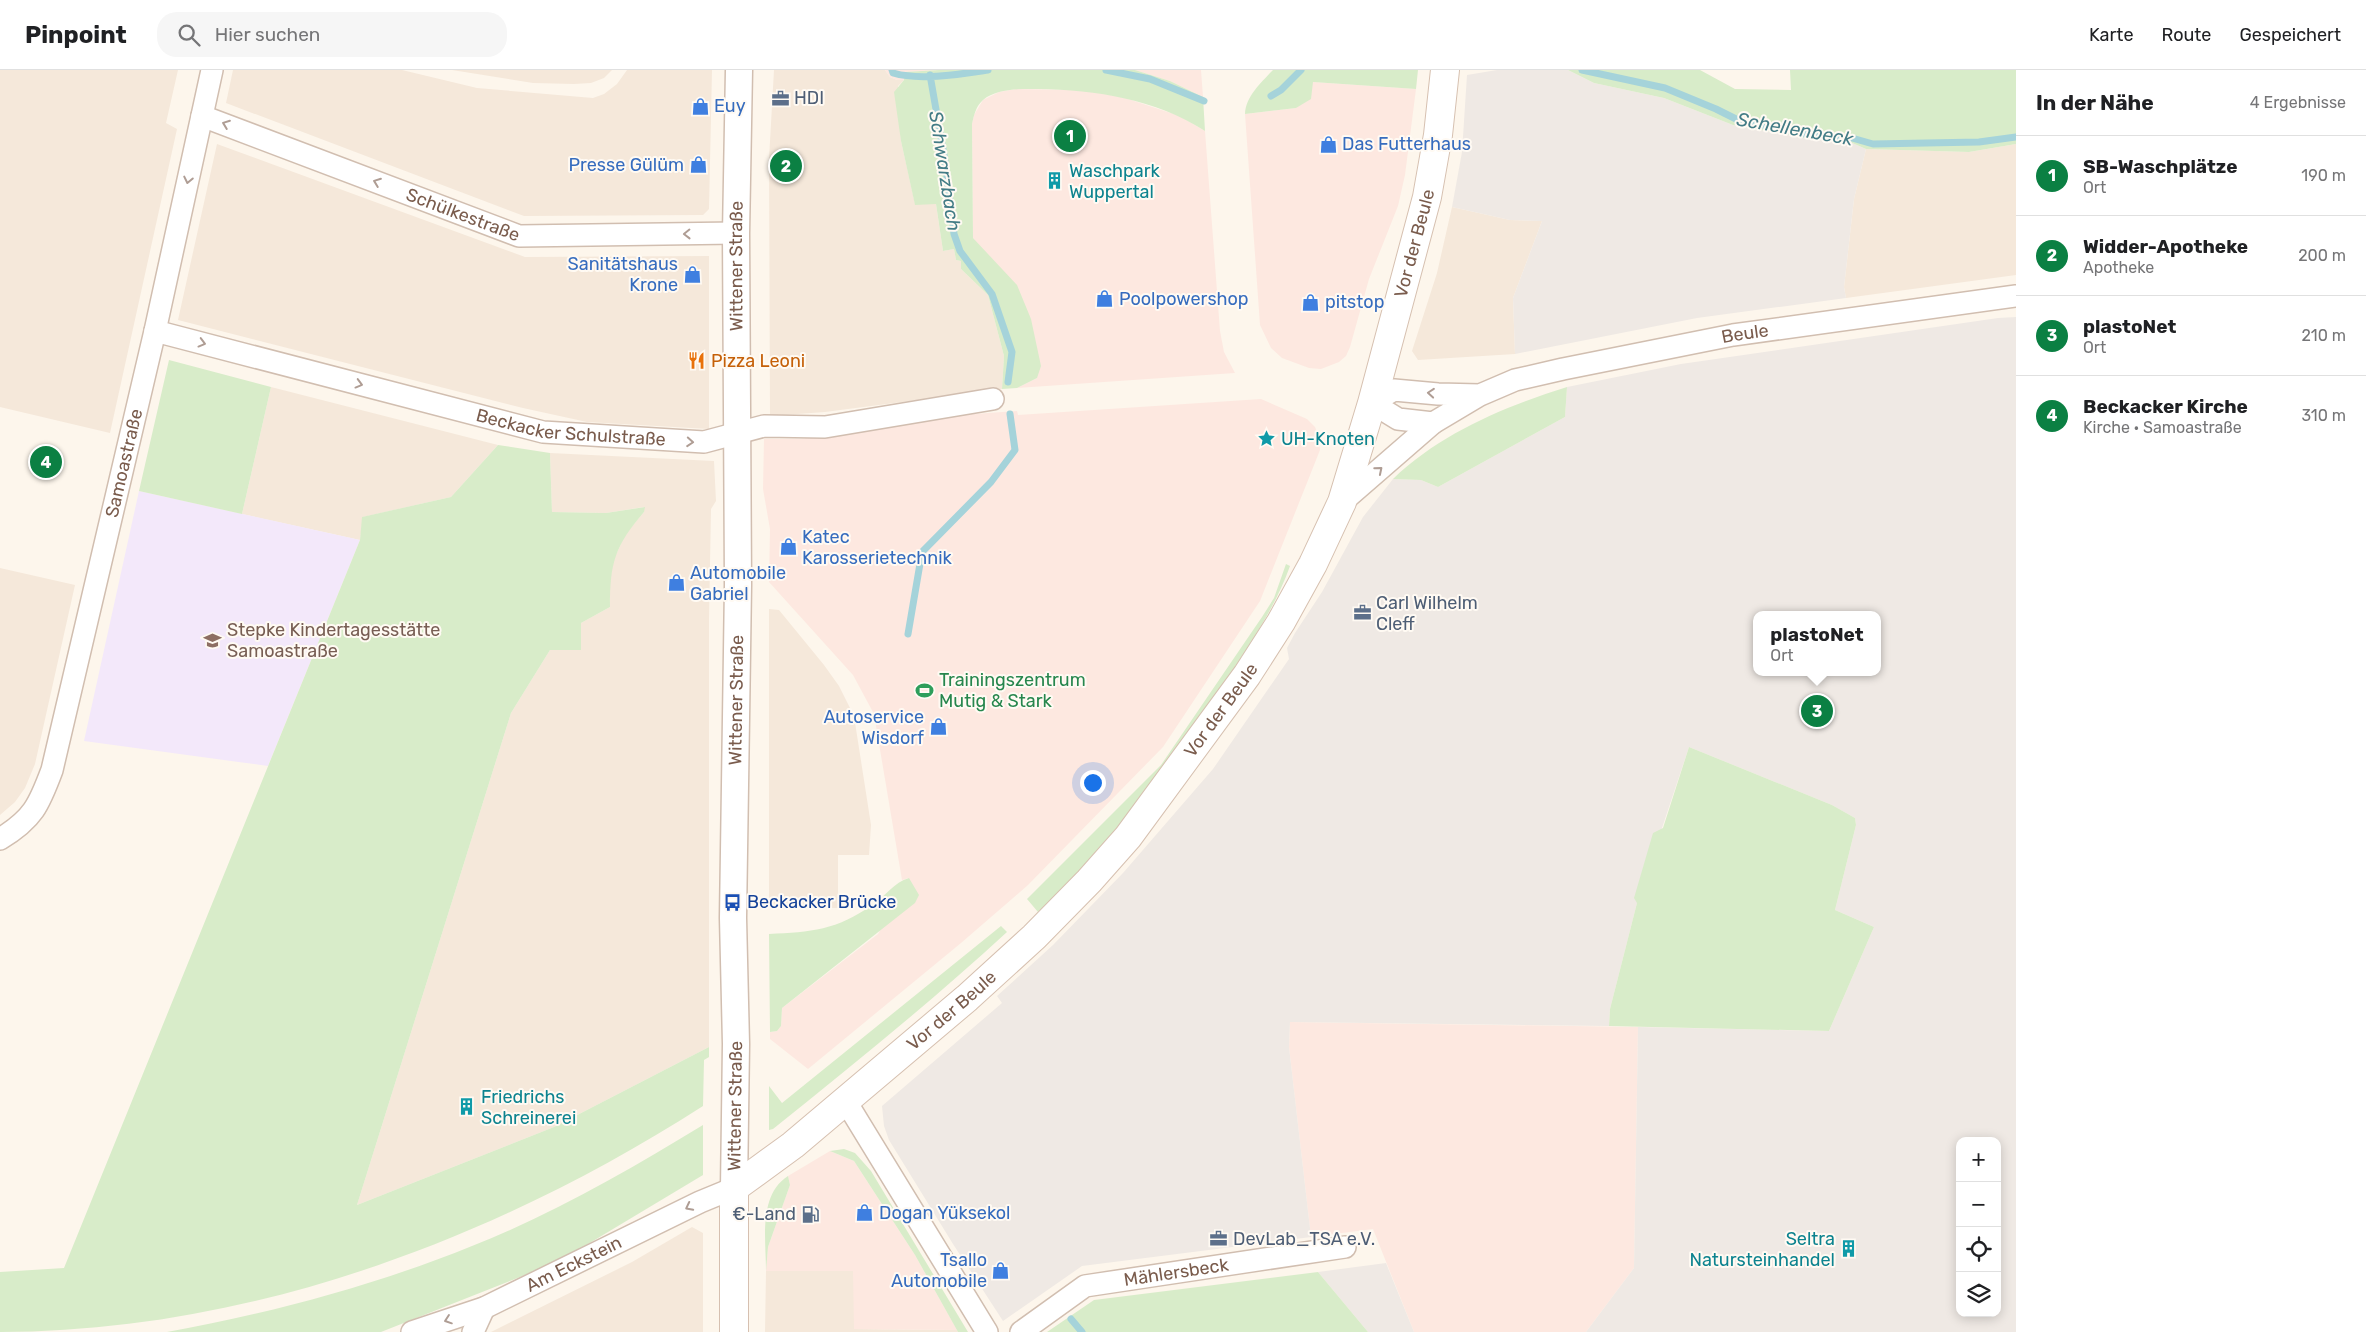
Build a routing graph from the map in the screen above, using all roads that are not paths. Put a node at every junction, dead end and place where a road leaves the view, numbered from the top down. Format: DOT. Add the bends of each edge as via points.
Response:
graph roads {
  1 [pos="212,70"];
  2 [pos="739,70"];
  3 [pos="1445,70"];
  4 [pos="202,116"];
  5 [pos="736,233"];
  6 [pos="2016,296"];
  7 [pos="155,331"];
  8 [pos="1480,395"];
  9 [pos="993,399"];
  10 [pos="1372,403"];
  11 [pos="1434,423"];
  12 [pos="738,433"];
  13 [pos="1342,502"];
  14 [pos="0,839"];
  15 [pos="844,1100"];
  16 [pos="734,1188"];
  17 [pos="1345,1247"];
  18 [pos="484,1308"];
  19 [pos="412,1332"];
  20 [pos="473,1332"];
  21 [pos="734,1332"];
  22 [pos="987,1332"];
  23 [pos="1021,1332"];
  1 -- 4 [label="street, Samoastraße"];
  2 -- 5 [label="street, Wittener Straße"];
  3 -- 10 [label="main road, Vor der Beule" via="1428,197"];
  5 -- 4 [label="street, Schülkestraße, one-way" via="519,236"];
  4 -- 7 [label="street, Samoastraße, one-way"];
  5 -- 12 [label="street, Wittener Straße"];
  6 -- 8 [label="street, Beule" via="1733,335 1515,380"];
  7 -- 12 [label="street, Beckacker Schulstraße, one-way" via="543,432 704,442"];
  7 -- 14 [label="street, Samoastraße" via="52,770 38,806"];
  8 -- 10 [label="street, Beule, one-way" via="1394,390"];
  8 -- 11 [label="street, Beule"];
  9 -- 12 [label="street, Beckacker Schulstraße" via="825,427 764,426"];
  10 -- 11 [label="street" via="1398,419"];
  10 -- 13 [label="main road, Vor der Beule"];
  13 -- 11 [label="street, Beule, one-way"];
  12 -- 16 [label="street, Wittener Straße"];
  13 -- 15 [label="main road, Vor der Beule" via="1313,564 1276,630 1247,675 1128,837 1034,936 967,998"];
  15 -- 16 [label="main road, Vor der Beule" via="781,1154"];
  15 -- 22 [label="street"];
  16 -- 18 [label="street, Am Eckstein, one-way"];
  16 -- 21 [label="main road, Wittener Straße"];
  17 -- 23 [label="street, Mählersbeck" via="1085,1286"];
  18 -- 19 [label="street, Am Eckstein, one-way"];
  18 -- 20 [label="street"];
}
